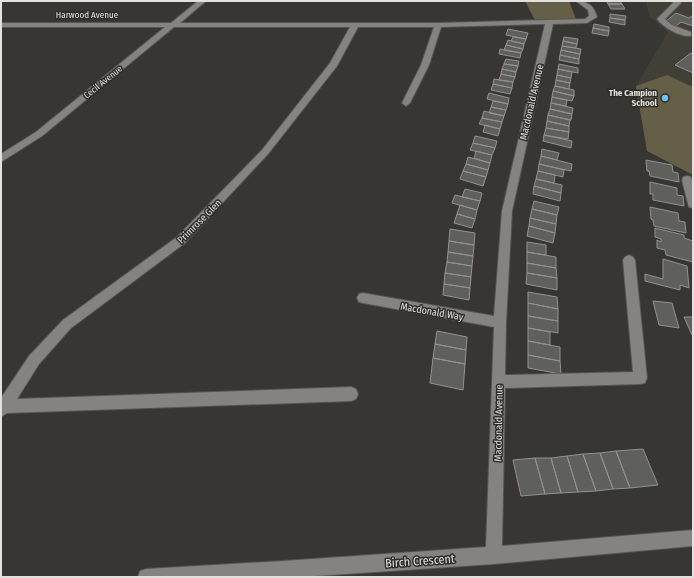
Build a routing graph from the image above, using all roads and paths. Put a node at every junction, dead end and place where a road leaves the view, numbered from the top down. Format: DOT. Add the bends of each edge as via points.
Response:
graph roads {
  1 [pos="202,1"];
  2 [pos="580,1"];
  3 [pos="676,1"];
  4 [pos="549,23"];
  5 [pos="356,24"];
  6 [pos="1,25"];
  7 [pos="174,25"];
  8 [pos="438,25"];
  9 [pos="688,34"];
  10 [pos="406,102"];
  11 [pos="1,159"];
  12 [pos="687,180"];
  13 [pos="693,204"];
  14 [pos="629,260"];
  15 [pos="363,298"];
  16 [pos="500,323"];
  17 [pos="499,382"];
  18 [pos="351,394"];
  19 [pos="2,407"];
  20 [pos="693,538"];
  21 [pos="494,556"];
  22 [pos="146,577"];
  1 -- 7 [label="street, Cecil Avenue"];
  2 -- 4 [label="street" via="591,8 593,17 587,21"];
  3 -- 9 [label="street" via="677,3 661,19"];
  4 -- 8 [label="street"];
  4 -- 16 [label="street, Macdonald Avenue" via="507,210"];
  5 -- 7 [label="street"];
  5 -- 8 [label="street"];
  5 -- 19 [label="street, Primrose Glen" via="334,64 265,152 181,240 67,324 34,360"];
  6 -- 7 [label="street, Harwood Avenue"];
  7 -- 11 [label="street, Cecil Avenue" via="39,134"];
  8 -- 10 [label="street" via="428,63"];
  12 -- 13 [label="street"];
  14 -- 17 [label="street" via="640,378"];
  15 -- 16 [label="street, Macdonald Way"];
  16 -- 17 [label="street, Macdonald Avenue"];
  17 -- 21 [label="street, Macdonald Avenue"];
  18 -- 19 [label="street"];
  20 -- 21 [label="street, Birch Crescent"];
  21 -- 22 [label="street, Birch Crescent"];
}
